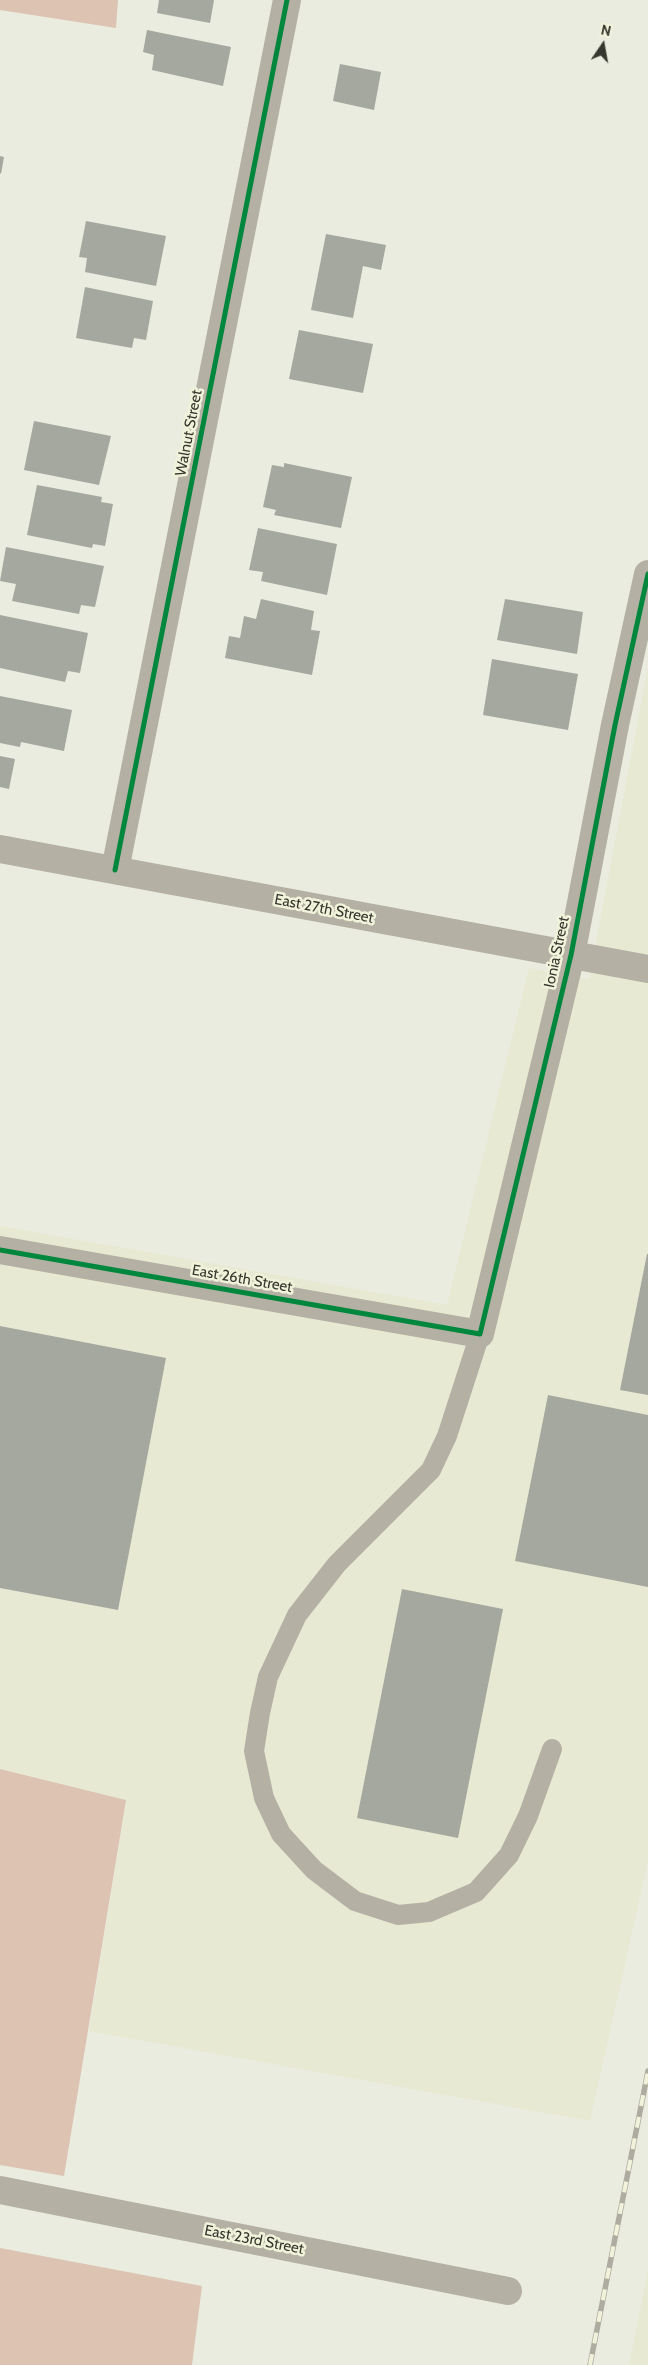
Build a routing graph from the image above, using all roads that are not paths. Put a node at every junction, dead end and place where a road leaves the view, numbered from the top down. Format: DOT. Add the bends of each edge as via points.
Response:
graph roads {
  1 [pos="287,0"];
  2 [pos="648,574"];
  3 [pos="0,849"];
  4 [pos="116,870"];
  5 [pos="571,955"];
  6 [pos="648,969"];
  7 [pos="0,1250"];
  8 [pos="480,1334"];
  9 [pos="552,1749"];
  10 [pos="0,2190"];
  11 [pos="508,2291"];
  1 -- 4 [label="street, Walnut Street"];
  2 -- 5 [label="street, Ionia Street"];
  3 -- 4 [label="street, East 27th Street"];
  4 -- 5 [label="street, East 27th Street"];
  5 -- 6 [label="street, East 27th Street"];
  5 -- 8 [label="street, Ionia Street"];
  7 -- 8 [label="street, East 26th Street"];
  8 -- 9 [label="lane" via="447,1436 431,1470 337,1564 297,1615 268,1677 254,1751 264,1798 281,1834 314,1870 355,1902 398,1915 429,1912 476,1892 508,1855 528,1816"];
  10 -- 11 [label="street, East 23rd Street"];
}
